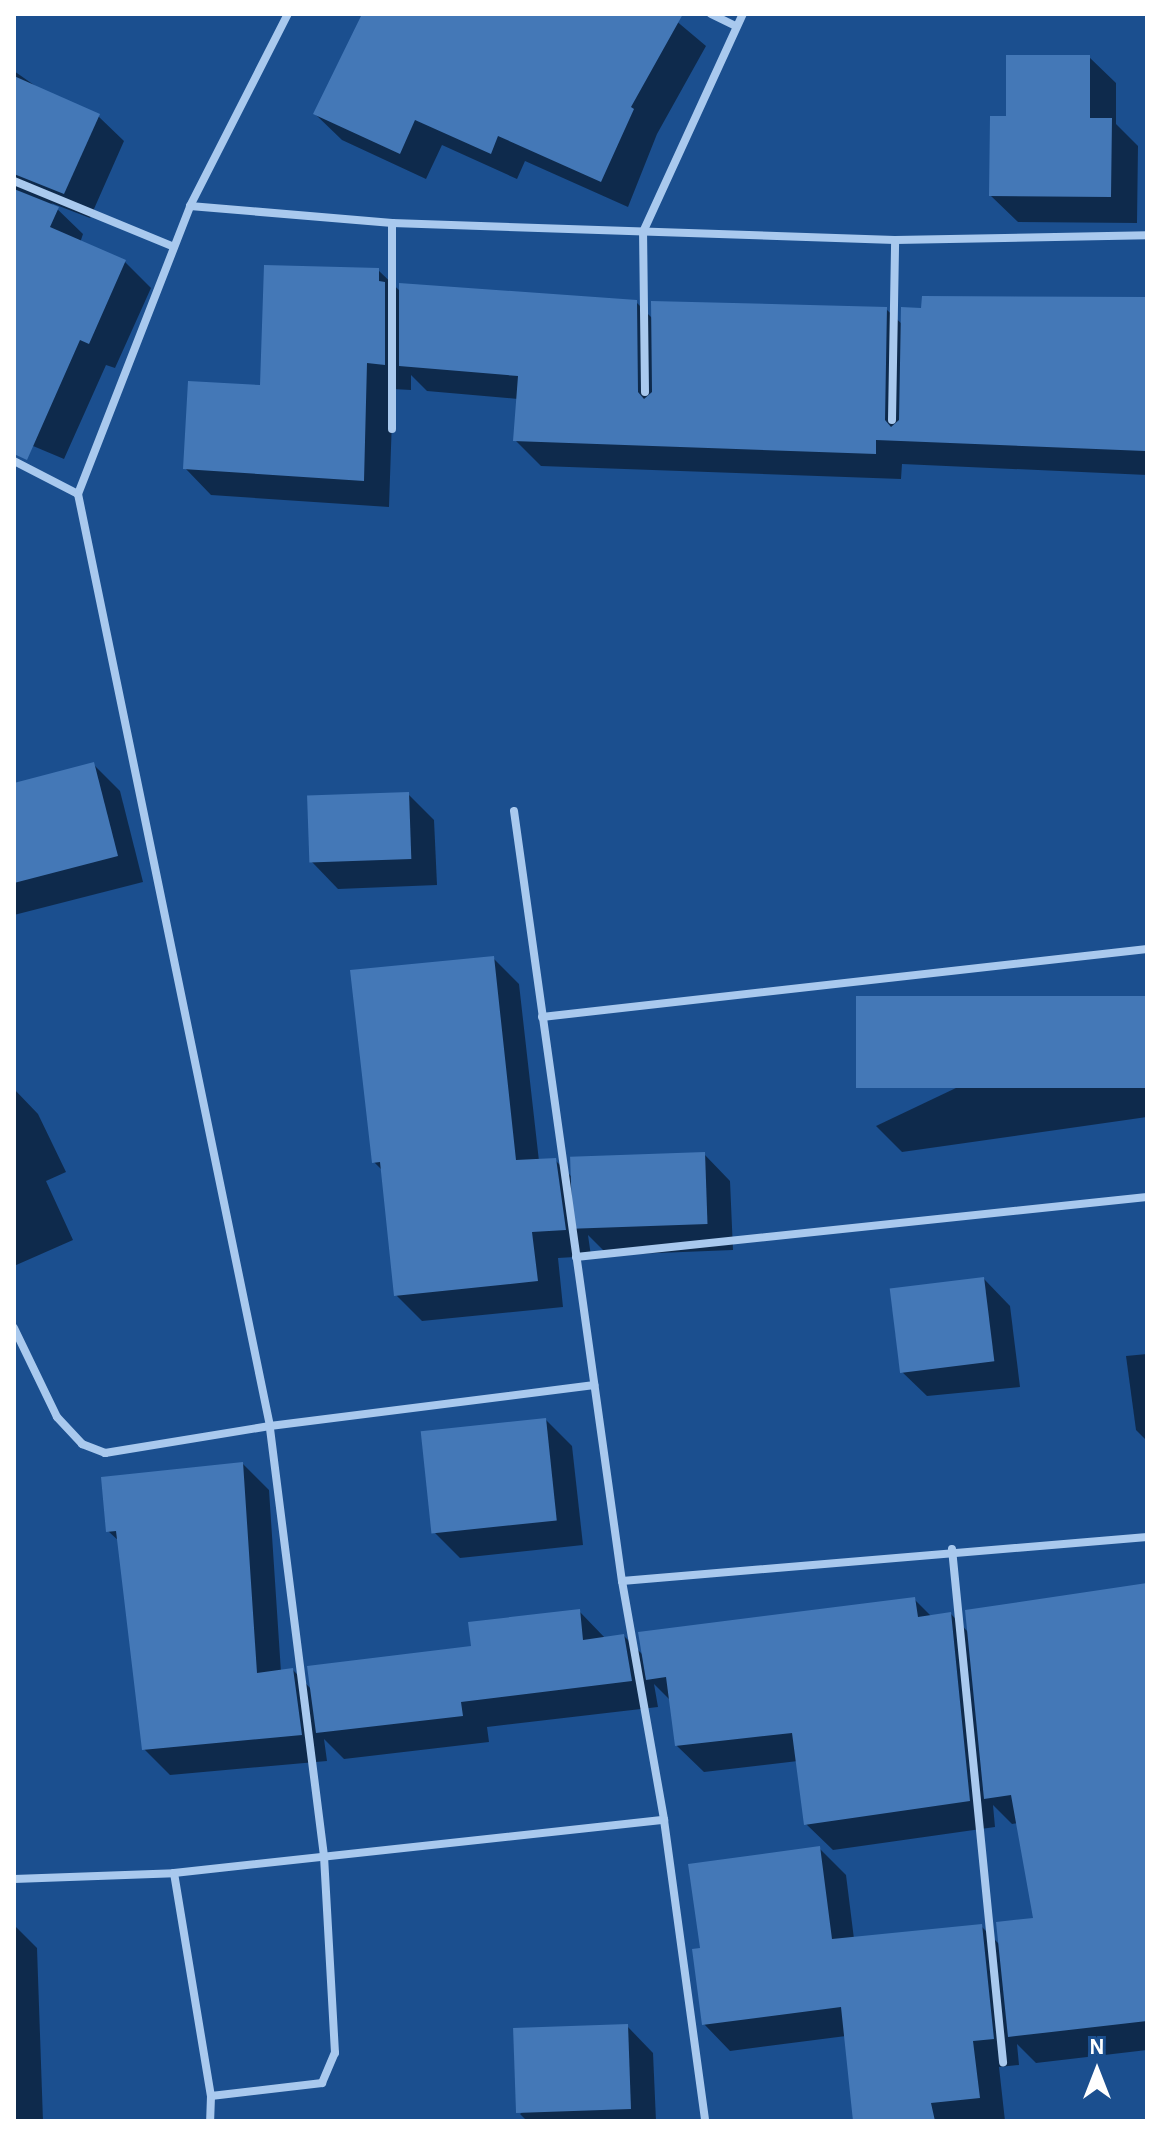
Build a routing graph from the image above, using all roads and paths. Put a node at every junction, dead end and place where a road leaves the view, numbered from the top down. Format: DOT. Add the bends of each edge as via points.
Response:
graph roads {
  1 [pos="288,14"];
  2 [pos="711,14"];
  3 [pos="743,14"];
  4 [pos="736,26"];
  5 [pos="14,181"];
  6 [pos="190,206"];
  7 [pos="392,223"];
  8 [pos="643,232"];
  9 [pos="1147,235"];
  10 [pos="895,240"];
  11 [pos="174,247"];
  12 [pos="645,392"];
  13 [pos="892,420"];
  14 [pos="392,429"];
  15 [pos="14,461"];
  16 [pos="78,494"];
  17 [pos="514,811"];
  18 [pos="1147,949"];
  19 [pos="542,1017"];
  20 [pos="1147,1197"];
  21 [pos="576,1257"];
  22 [pos="14,1328"];
  23 [pos="594,1385"];
  24 [pos="270,1426"];
  25 [pos="1147,1537"];
  26 [pos="952,1549"];
  27 [pos="622,1581"];
  28 [pos="664,1820"];
  29 [pos="324,1856"];
  30 [pos="174,1873"];
  31 [pos="14,1879"];
  32 [pos="1003,2062"];
  33 [pos="211,2096"];
  34 [pos="210,2121"];
  35 [pos="705,2121"];
  1 -- 6 [label="street"];
  2 -- 4 [label="street"];
  3 -- 4 [label="street"];
  4 -- 8 [label="street"];
  5 -- 11 [label="street"];
  6 -- 7 [label="street"];
  6 -- 11 [label="street"];
  7 -- 8 [label="street"];
  7 -- 14 [label="street"];
  8 -- 10 [label="street"];
  8 -- 12 [label="street"];
  9 -- 10 [label="street"];
  10 -- 13 [label="street"];
  11 -- 16 [label="street"];
  15 -- 16 [label="street"];
  16 -- 24 [label="street"];
  17 -- 19 [label="street"];
  18 -- 19 [label="street"];
  19 -- 21 [label="street"];
  20 -- 21 [label="street"];
  21 -- 23 [label="street"];
  22 -- 24 [label="street" via="57,1417 82,1444 105,1453"];
  23 -- 24 [label="street"];
  23 -- 27 [label="street"];
  24 -- 29 [label="street"];
  25 -- 26 [label="street"];
  26 -- 27 [label="street"];
  26 -- 32 [label="street"];
  27 -- 28 [label="street"];
  28 -- 29 [label="street"];
  28 -- 35 [label="street"];
  29 -- 30 [label="street"];
  29 -- 33 [label="street" via="335,2053 322,2083"];
  30 -- 31 [label="street"];
  30 -- 33 [label="street"];
  33 -- 34 [label="street"];
}
